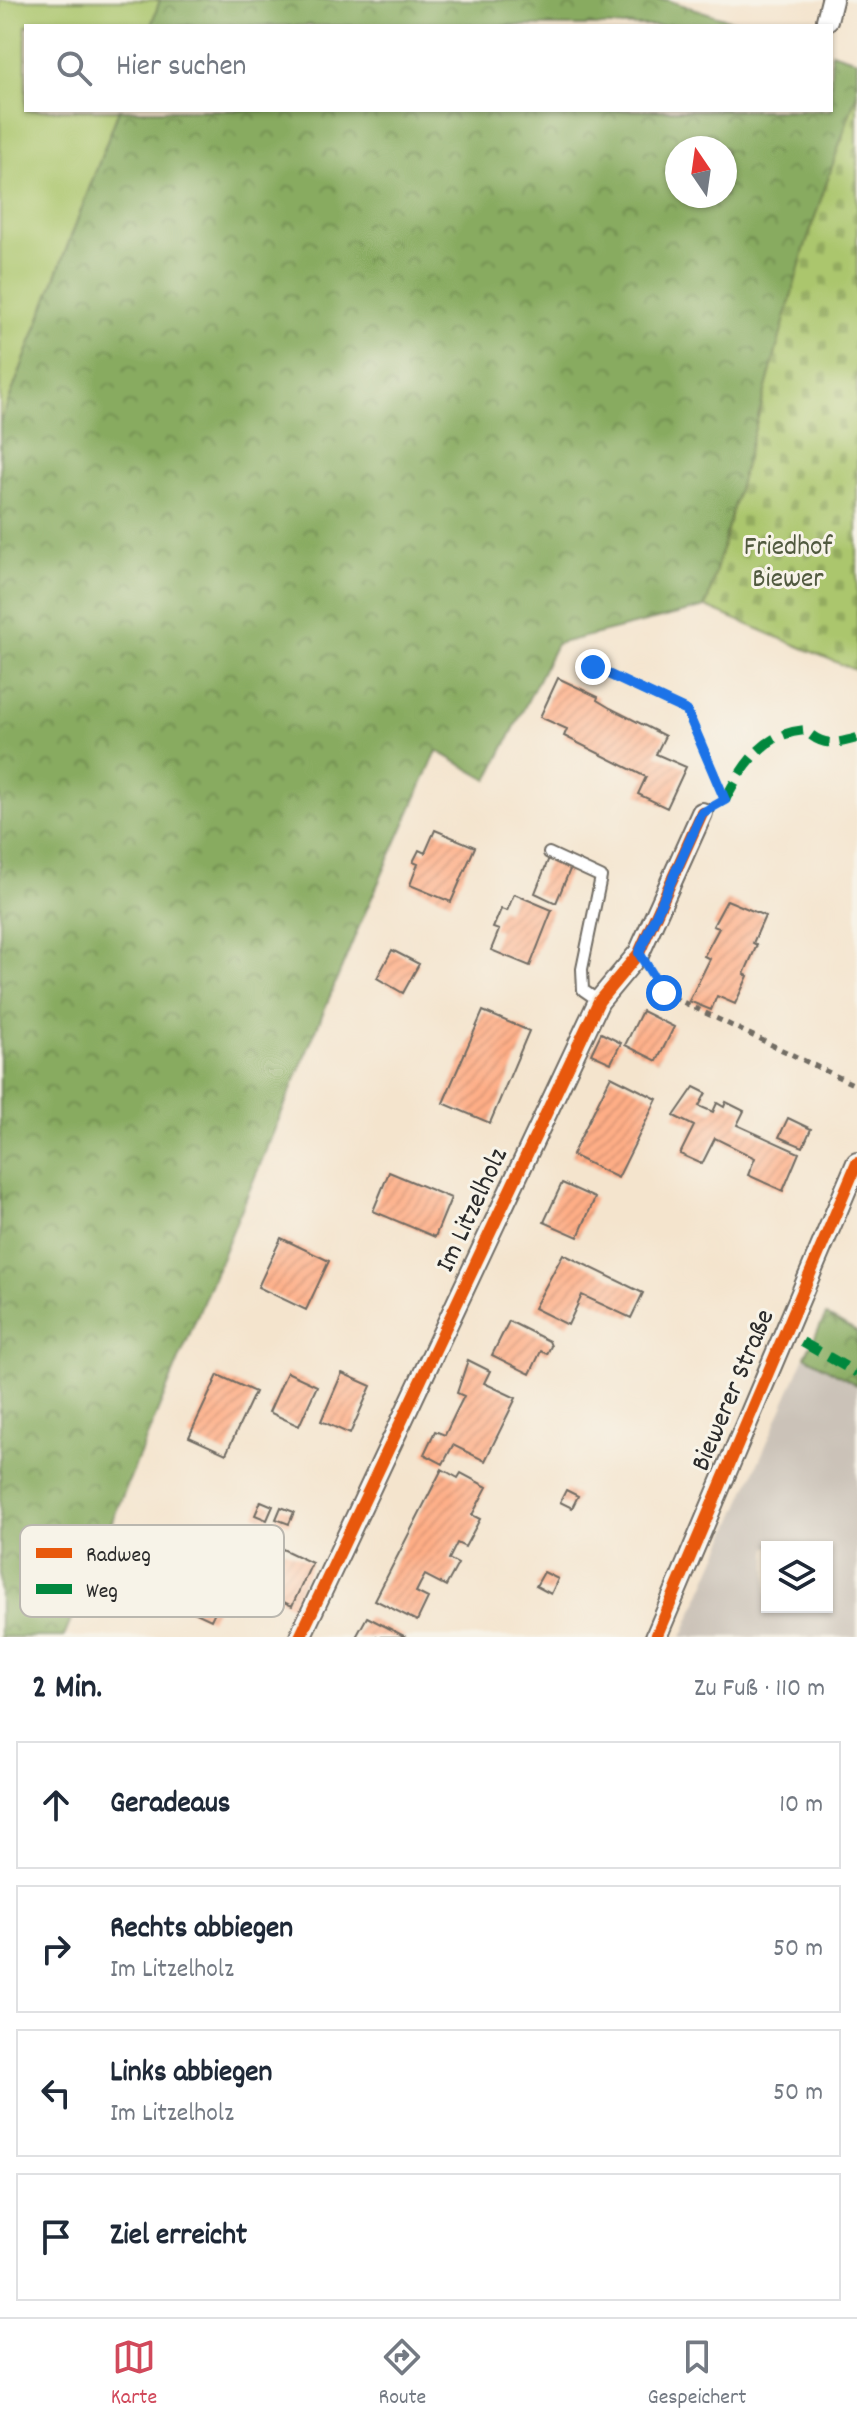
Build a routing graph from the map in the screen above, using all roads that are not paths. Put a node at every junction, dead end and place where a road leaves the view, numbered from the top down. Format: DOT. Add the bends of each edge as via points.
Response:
graph roads {
  1 [pos="702,813"];
  2 [pos="549,853"];
  3 [pos="599,1001"];
  4 [pos="857,1163"];
  5 [pos="300,1637"];
  6 [pos="656,1637"];
  1 -- 3 [label="street, Im Litzelholz" via="639,953"];
  2 -- 3 [label="lane" via="601,877 582,969 583,990"];
  3 -- 5 [label="street, Im Litzelholz"];
  4 -- 6 [label="street, Biewerer Straße"];
}
